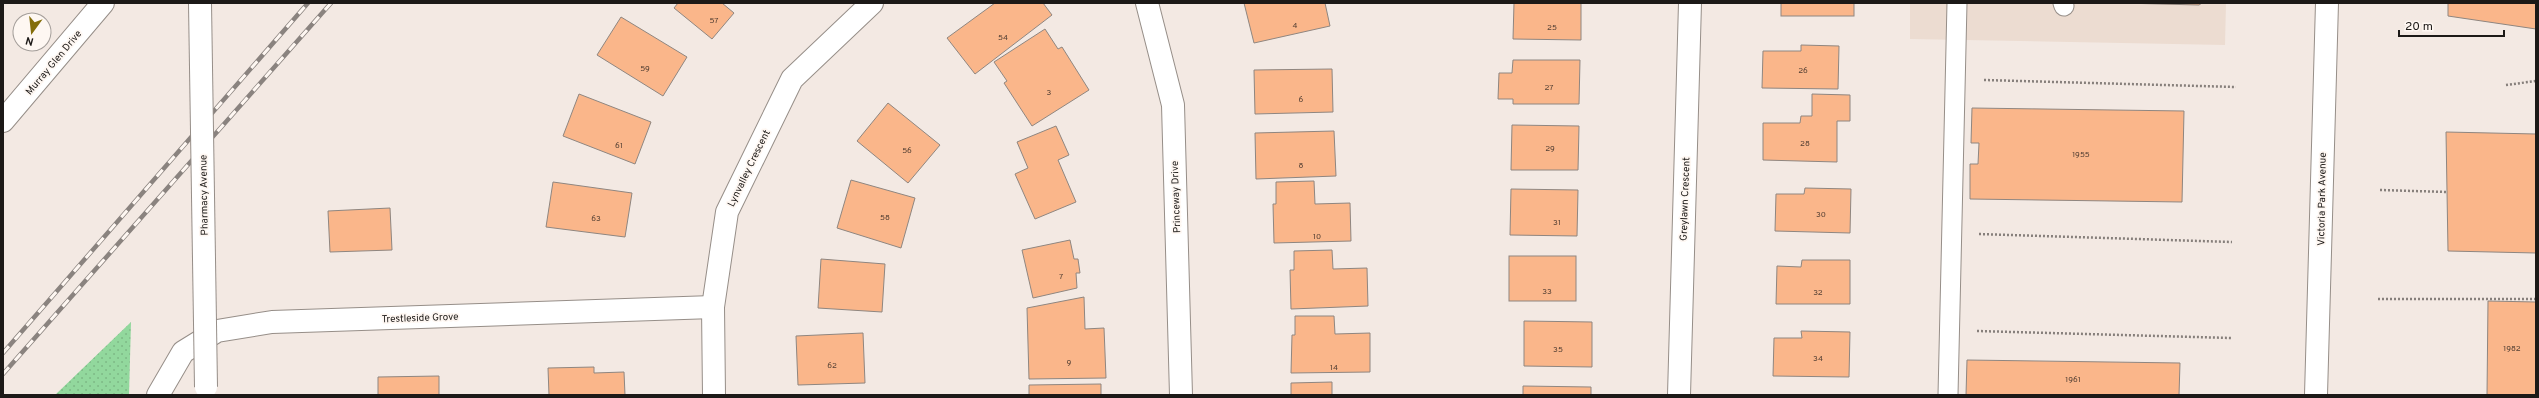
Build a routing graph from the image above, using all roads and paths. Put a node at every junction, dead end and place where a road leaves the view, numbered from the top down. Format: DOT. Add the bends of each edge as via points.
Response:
graph roads {
  1 [pos="103,3"];
  2 [pos="200,3"];
  3 [pos="872,3"];
  4 [pos="1147,3"];
  5 [pos="1690,3"];
  6 [pos="1957,3"];
  7 [pos="2326,3"];
  8 [pos="1955,79"];
  9 [pos="2536,81"];
  10 [pos="2506,85"];
  11 [pos="2236,87"];
  12 [pos="3,121"];
  13 [pos="2380,190"];
  14 [pos="2447,192"];
  15 [pos="1952,234"];
  16 [pos="2232,242"];
  17 [pos="2378,299"];
  18 [pos="2536,299"];
  19 [pos="713,307"];
  20 [pos="1950,330"];
  21 [pos="2231,338"];
  22 [pos="206,387"];
  23 [pos="158,395"];
  24 [pos="714,395"];
  25 [pos="1181,395"];
  26 [pos="1679,395"];
  27 [pos="1948,395"];
  28 [pos="2316,395"];
  1 -- 12 [label="street, Murray Glen Drive"];
  2 -- 22 [label="street, Pharmacy Avenue, bridge"];
  3 -- 19 [label="street, Lynvalley Crescent" via="792,80 727,212"];
  4 -- 25 [label="street, Princeway Drive" via="1173,105"];
  5 -- 26 [label="street, Greylawn Crescent"];
  6 -- 8 [label="lane"];
  7 -- 28 [label="street, Victoria Park Avenue"];
  8 -- 11 [label="path"];
  8 -- 15 [label="lane"];
  9 -- 10 [label="path"];
  13 -- 14 [label="path"];
  15 -- 16 [label="path"];
  15 -- 20 [label="lane"];
  17 -- 18 [label="path"];
  19 -- 23 [label="street, Trestleside Grove" via="272,322 217,331 183,352"];
  19 -- 24 [label="street, Lynvalley Crescent"];
  20 -- 21 [label="path"];
  20 -- 27 [label="lane"];
}
